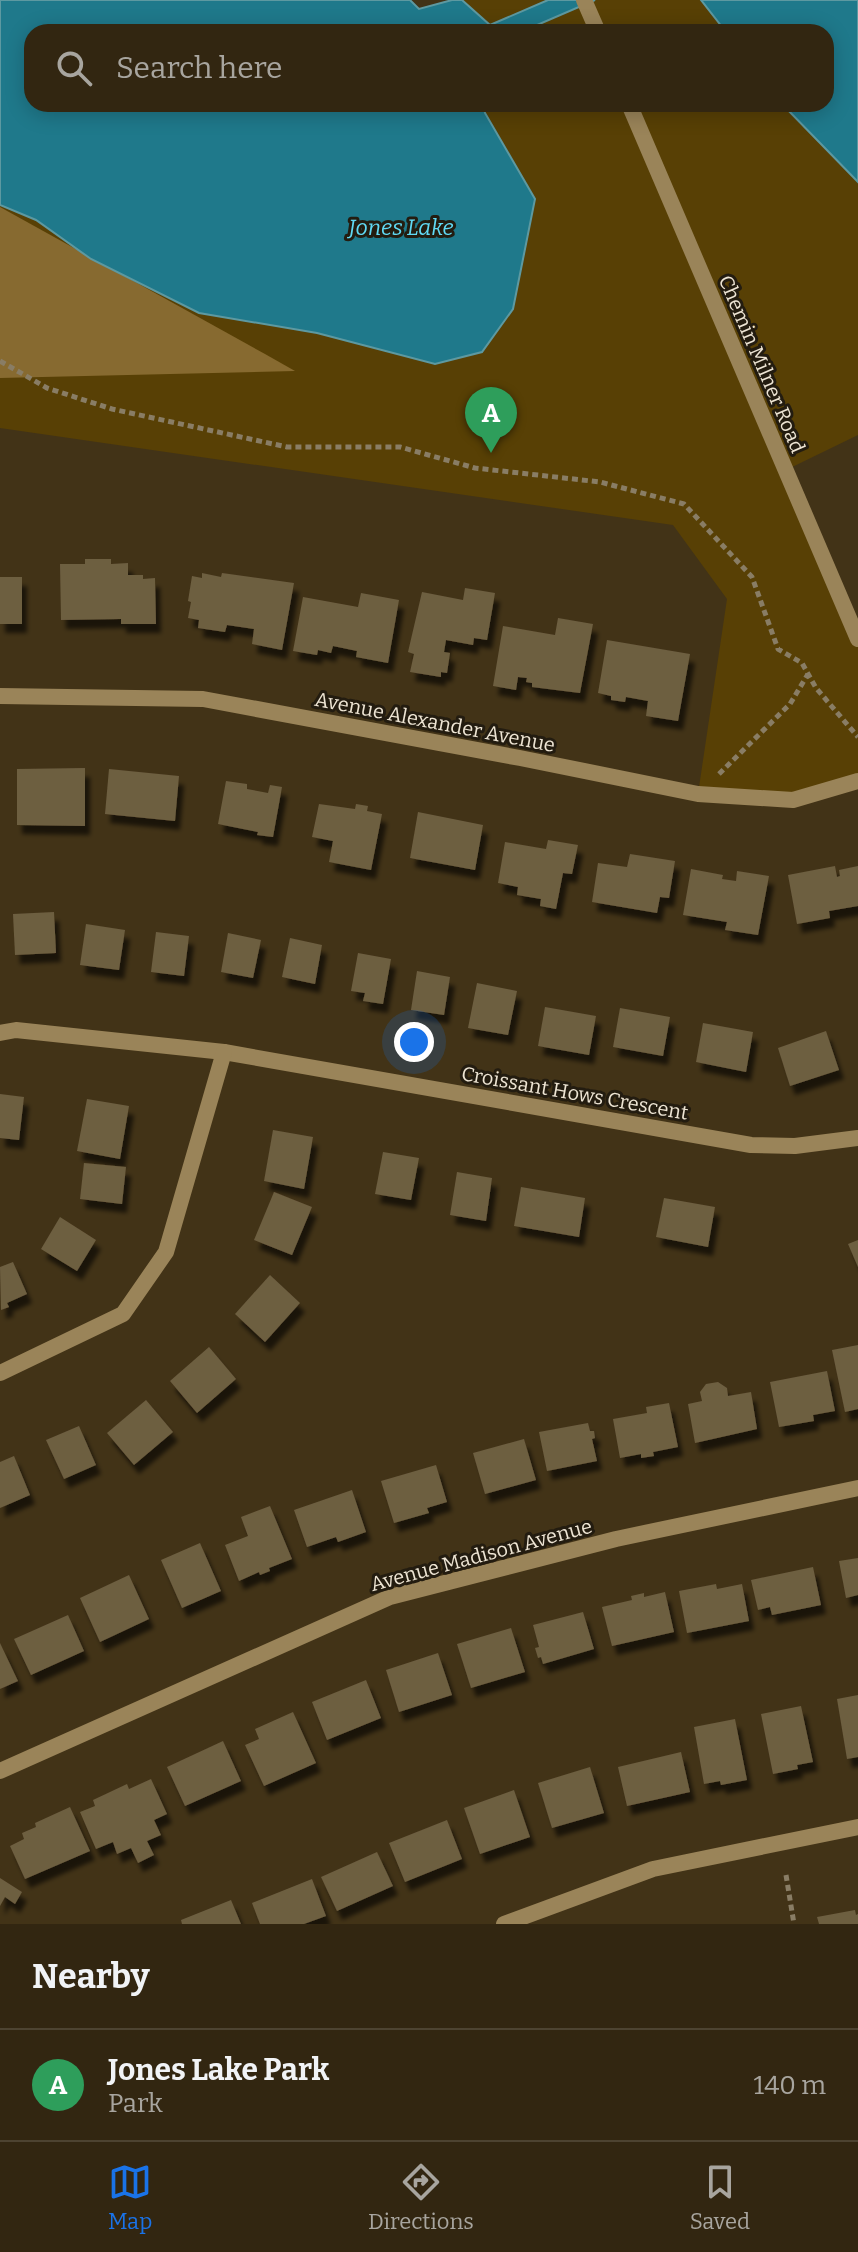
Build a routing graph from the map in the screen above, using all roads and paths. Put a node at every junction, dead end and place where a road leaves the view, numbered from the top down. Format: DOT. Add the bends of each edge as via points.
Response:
graph roads {
  1 [pos="584,0"];
  2 [pos="594,24"];
  3 [pos="632,112"];
  4 [pos="0,361"];
  5 [pos="858,639"];
  6 [pos="808,674"];
  7 [pos="0,696"];
  8 [pos="858,737"];
  9 [pos="858,781"];
  10 [pos="698,794"];
  11 [pos="0,1033"];
  12 [pos="224,1052"];
  13 [pos="858,1138"];
  14 [pos="0,1373"];
  15 [pos="858,1488"];
  16 [pos="0,1771"];
  17 [pos="858,1827"];
  18 [pos="786,1875"];
  19 [pos="504,1924"];
  20 [pos="794,1924"];
  1 -- 2 [label="street"];
  3 -- 5 [label="street, Chemin Milner Road"];
  4 -- 6 [label="path" via="47,388 112,409 287,447 400,447 475,468 600,482 684,504 752,577 778,649 802,663"];
  6 -- 8 [label="path"];
  6 -- 10 [label="path" via="790,704"];
  7 -- 10 [label="street, Avenue Alexander Avenue" via="203,699"];
  9 -- 10 [label="street, Avenue Alexander Avenue" via="793,800"];
  11 -- 12 [label="street, Croissant Hows Crescent" via="16,1030"];
  12 -- 13 [label="street, Croissant Hows Crescent" via="751,1145"];
  12 -- 14 [label="street" via="166,1252 123,1314"];
  15 -- 16 [label="street, Avenue Madison Avenue" via="616,1539 390,1597"];
  17 -- 19 [label="street" via="653,1869"];
  18 -- 20 [label="path"];
}
